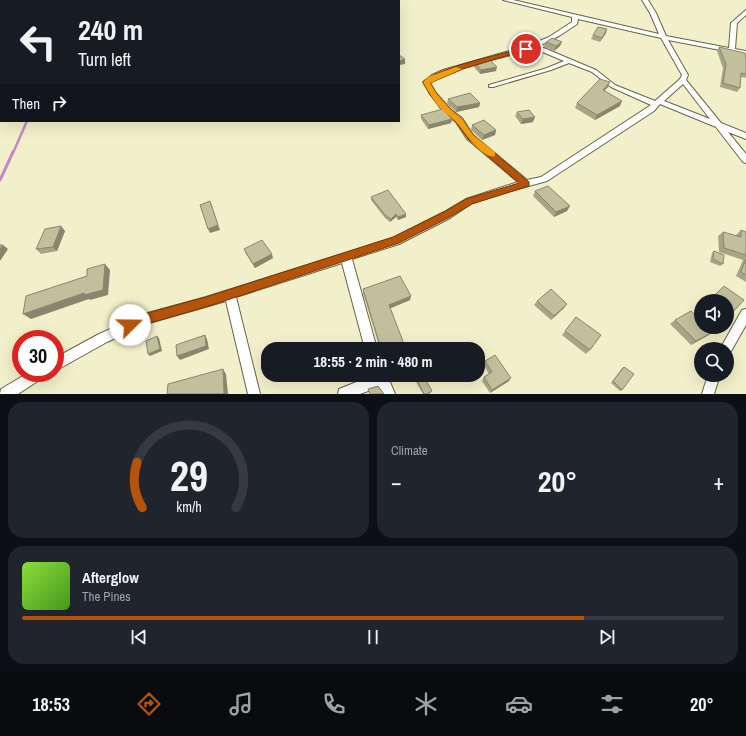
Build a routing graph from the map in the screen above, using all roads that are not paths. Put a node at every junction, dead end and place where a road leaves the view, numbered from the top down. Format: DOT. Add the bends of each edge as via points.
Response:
graph roads {
  1 [pos="506,0"];
  2 [pos="645,0"];
  3 [pos="746,12"];
  4 [pos="575,16"];
  5 [pos="663,36"];
  6 [pos="533,46"];
  7 [pos="732,50"];
  8 [pos="746,54"];
  9 [pos="569,61"];
  10 [pos="683,80"];
  11 [pos="491,86"];
  12 [pos="657,102"];
  13 [pos="719,126"];
  14 [pos="746,136"];
  15 [pos="746,160"];
  16 [pos="526,184"];
  17 [pos="346,257"];
  18 [pos="230,295"];
  19 [pos="746,314"];
  20 [pos="370,342"];
  21 [pos="730,342"];
  22 [pos="64,360"];
  23 [pos="25,382"];
  24 [pos="370,382"];
  25 [pos="383,382"];
  26 [pos="712,382"];
  27 [pos="6,394"];
  28 [pos="254,394"];
  29 [pos="344,394"];
  30 [pos="389,394"];
  31 [pos="708,394"];
  1 -- 4 [label="street"];
  2 -- 5 [label="street" via="653,10"];
  3 -- 7 [label="street" via="734,23"];
  4 -- 5 [label="street"];
  4 -- 6 [label="street" via="575,23 552,38"];
  5 -- 7 [label="street"];
  5 -- 10 [label="street" via="685,75"];
  6 -- 9 [label="street"];
  6 -- 16 [label="street" via="431,78 426,82 433,94 447,111 459,120 470,137"];
  7 -- 8 [label="street"];
  9 -- 11 [label="street"];
  9 -- 12 [label="street" via="594,72 618,88"];
  10 -- 12 [label="street"];
  10 -- 13 [label="street"];
  12 -- 13 [label="street"];
  12 -- 16 [label="street" via="619,132 544,179"];
  13 -- 14 [label="street"];
  13 -- 15 [label="street"];
  16 -- 17 [label="street" via="469,201 396,240"];
  17 -- 18 [label="street"];
  17 -- 20 [label="street"];
  18 -- 22 [label="street" via="144,319"];
  18 -- 28 [label="street"];
  19 -- 21 [label="street"];
  23 -- 27 [label="street"];
  24 -- 29 [label="street"];
  25 -- 30 [label="street"];
  26 -- 31 [label="street"];
}
